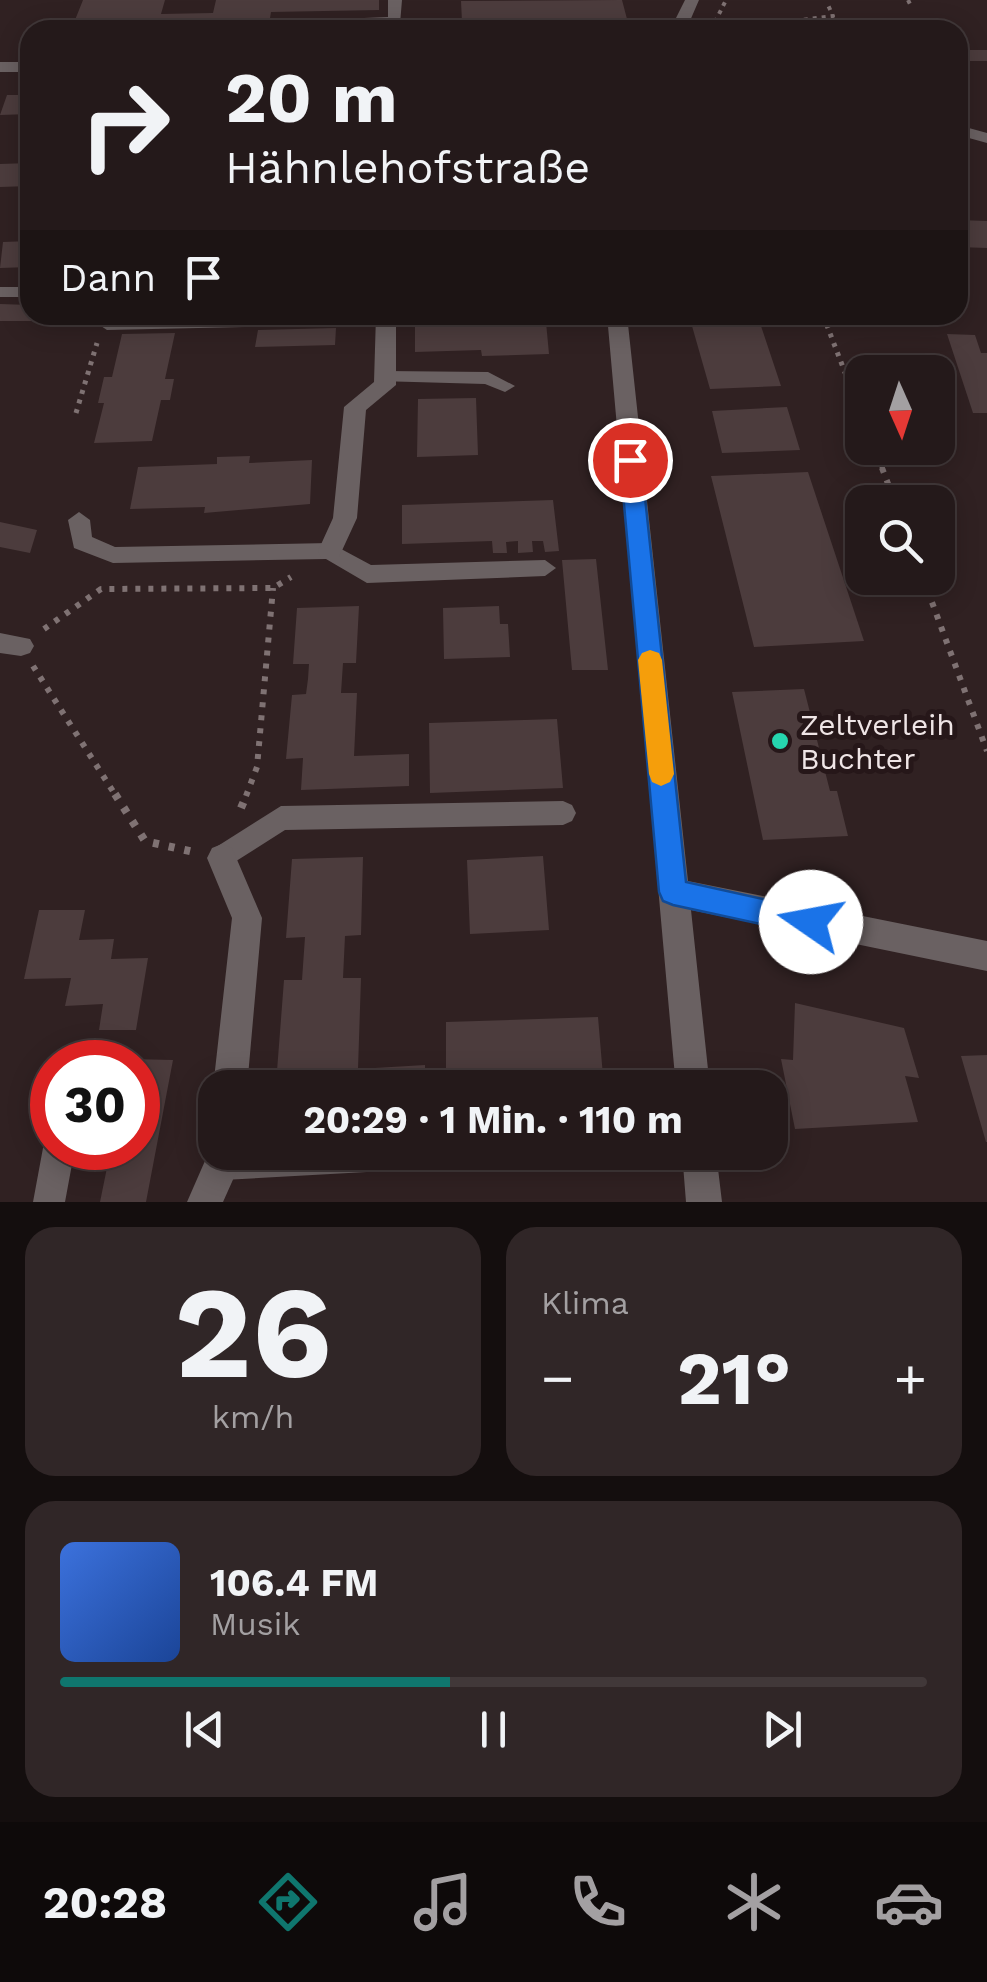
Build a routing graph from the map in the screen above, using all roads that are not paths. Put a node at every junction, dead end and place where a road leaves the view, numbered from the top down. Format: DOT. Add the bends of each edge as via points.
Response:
graph roads {
  1 [pos="386,325"];
  2 [pos="618,325"];
  3 [pos="385,377"];
  4 [pos="505,386"];
  5 [pos="80,520"];
  6 [pos="330,551"];
  7 [pos="545,568"];
  8 [pos="563,813"];
  9 [pos="222,858"];
  10 [pos="673,892"];
  11 [pos="987,956"];
  12 [pos="232,1070"];
  13 [pos="691,1070"];
  14 [pos="55,1170"];
  15 [pos="219,1170"];
  16 [pos="701,1170"];
  17 [pos="49,1202"];
  18 [pos="205,1202"];
  19 [pos="704,1202"];
  1 -- 3 [label="street"];
  2 -- 10 [label="street"];
  3 -- 4 [label="lane" via="488,378"];
  3 -- 6 [label="street" via="385,385 355,407 344,518"];
  5 -- 6 [label="lane" via="82,542 113,556"];
  6 -- 7 [label="lane" via="368,574"];
  8 -- 9 [label="lane" via="281,818"];
  9 -- 12 [label="street" via="247,918"];
  10 -- 11 [label="street"];
  10 -- 13 [label="street"];
  14 -- 17 [label="lane"];
  15 -- 18 [label="street"];
  16 -- 19 [label="street"];
}
